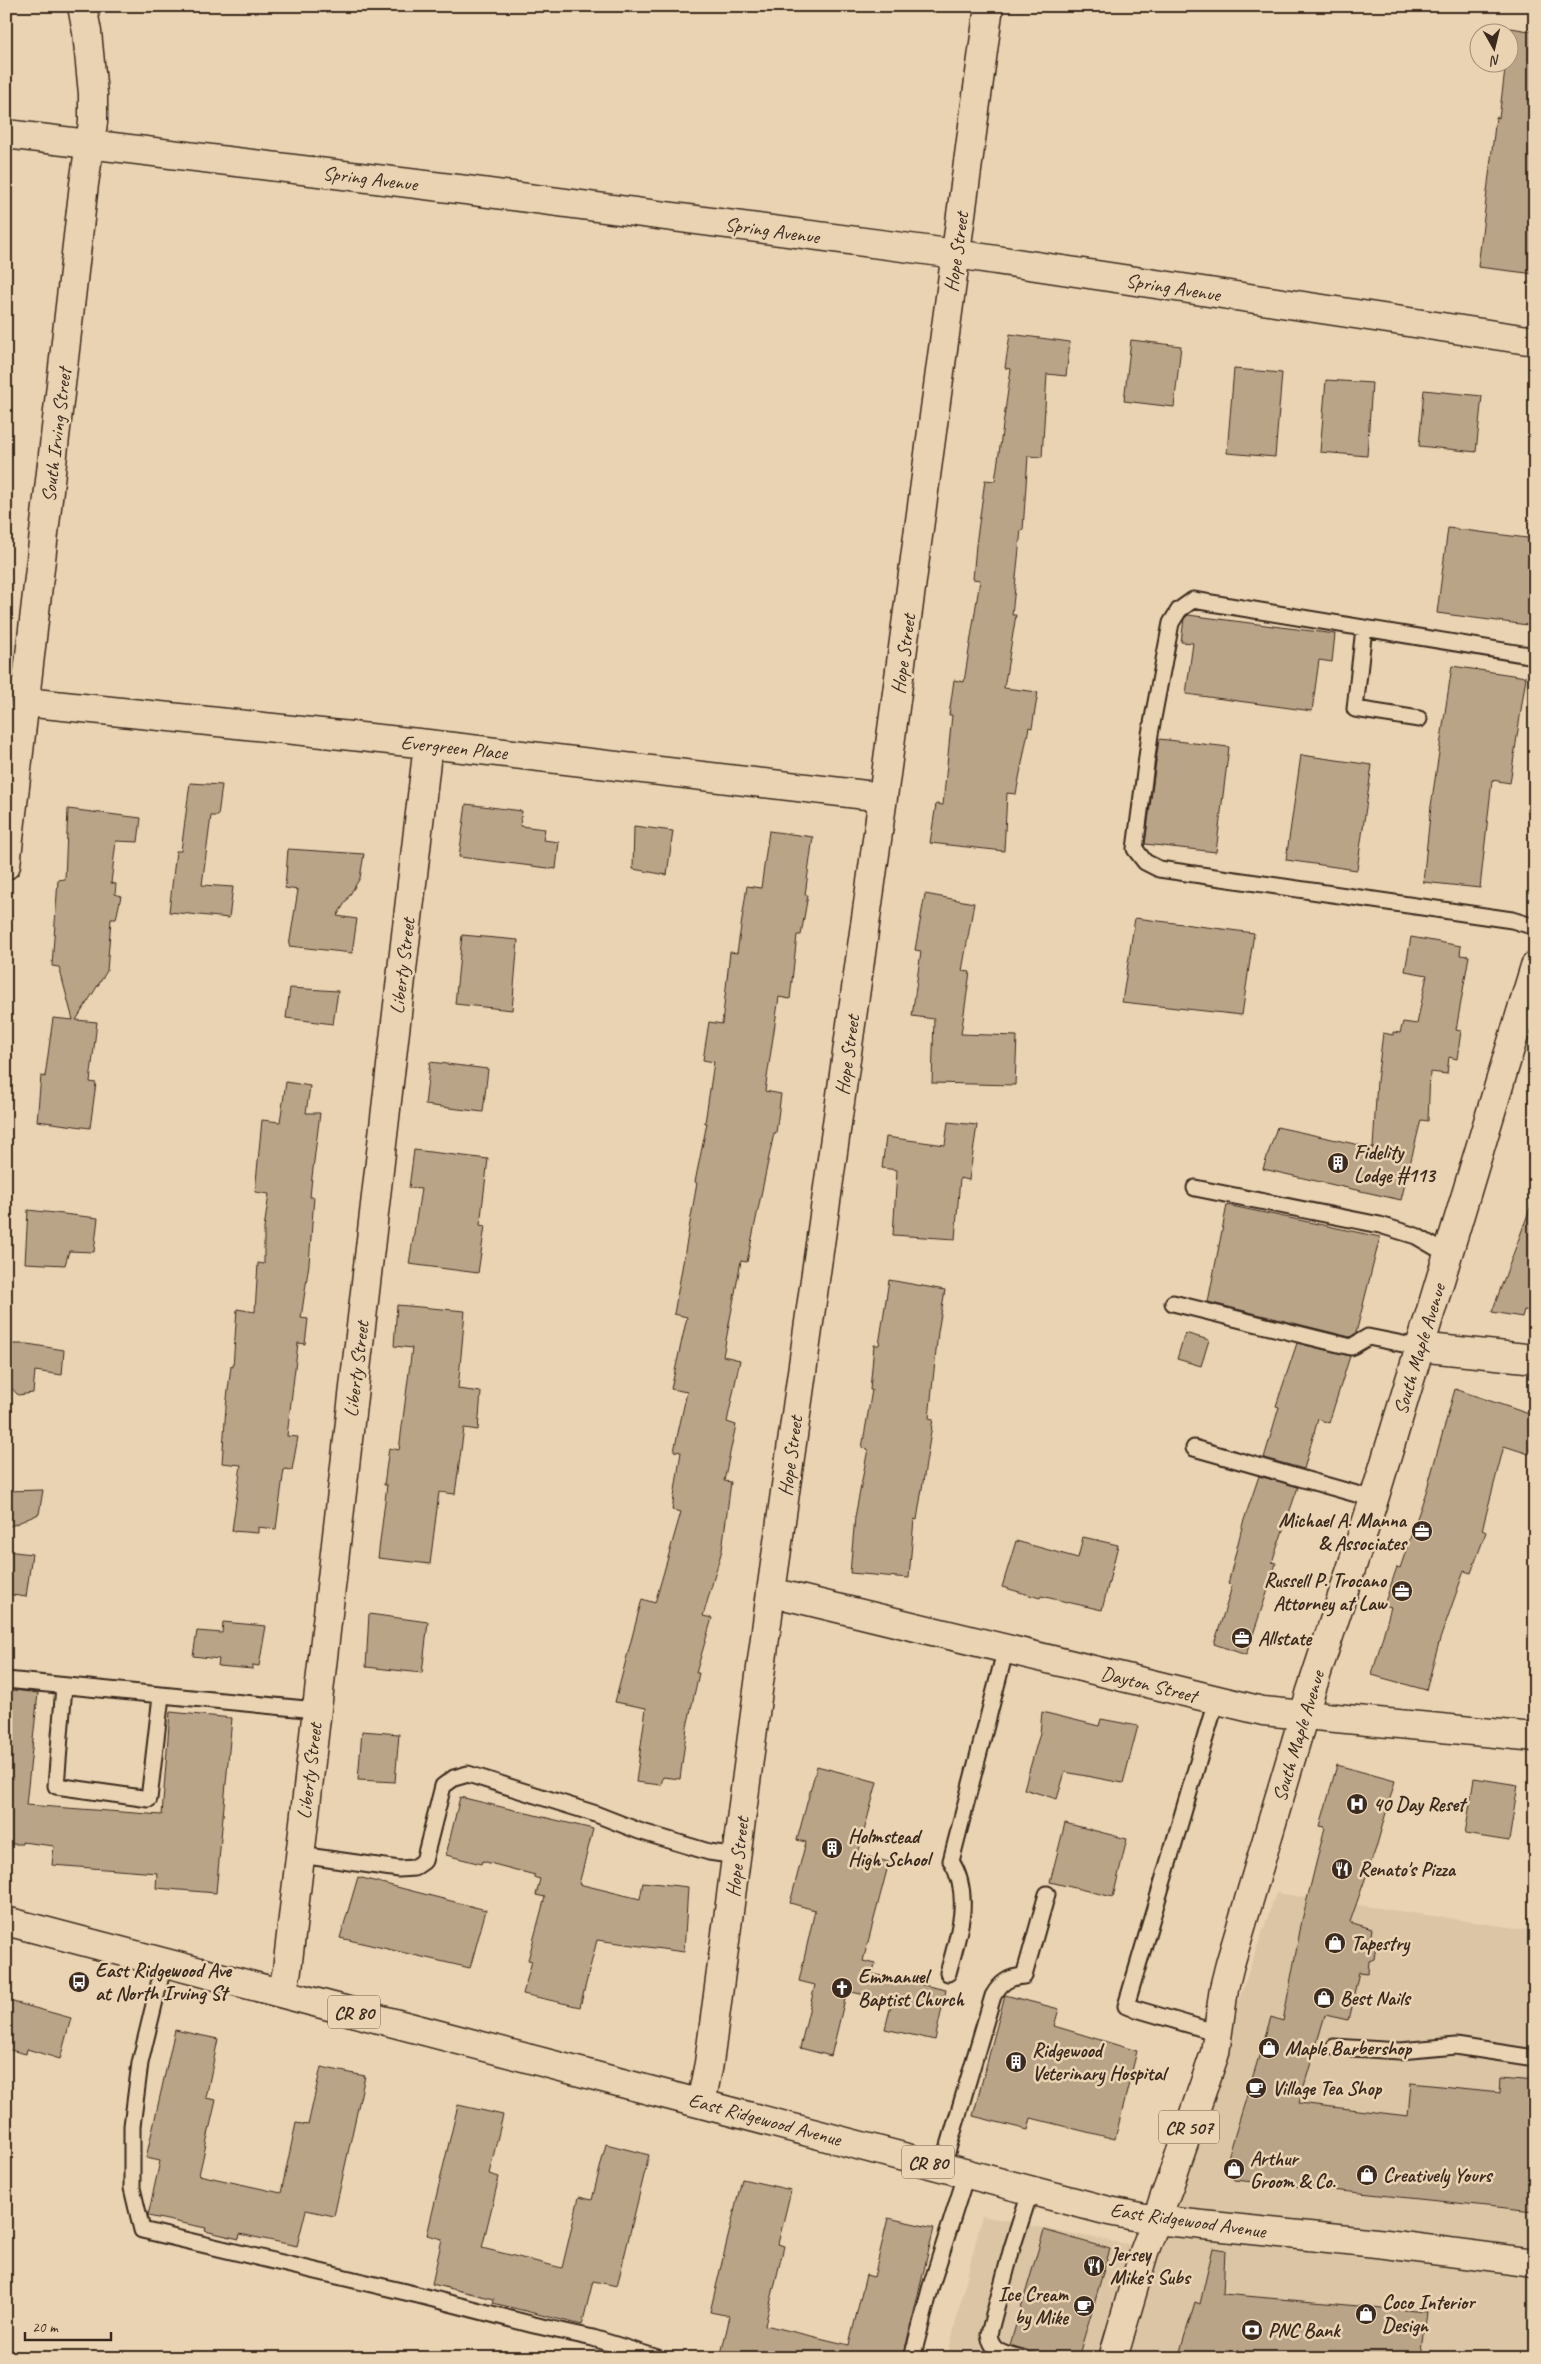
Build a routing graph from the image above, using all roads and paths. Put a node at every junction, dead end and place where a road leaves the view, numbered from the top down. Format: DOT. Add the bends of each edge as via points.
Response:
graph roads {
  1 [pos="82,6"];
  2 [pos="989,6"];
  3 [pos="6,134"];
  4 [pos="90,144"];
  5 [pos="956,254"];
  6 [pos="1535,341"];
  7 [pos="1364,628"];
  8 [pos="1535,656"];
  9 [pos="25,702"];
  10 [pos="1419,719"];
  11 [pos="428,744"];
  12 [pos="884,797"];
  13 [pos="6,864"];
  14 [pos="1535,927"];
  15 [pos="1535,966"];
  16 [pos="1528,1011"];
  17 [pos="1195,1188"];
  18 [pos="1447,1254"];
  19 [pos="1173,1303"];
  20 [pos="1418,1347"];
  21 [pos="1535,1359"];
  22 [pos="1194,1448"];
  23 [pos="1374,1499"];
  24 [pos="771,1592"];
  25 [pos="1006,1648"];
  26 [pos="6,1680"];
  27 [pos="64,1686"];
  28 [pos="161,1696"];
  29 [pos="1216,1701"];
  30 [pos="316,1710"];
  31 [pos="1304,1715"];
  32 [pos="1535,1737"];
  33 [pos="300,1855"];
  34 [pos="737,1856"];
  35 [pos="1047,1894"];
  36 [pos="6,1921"];
  37 [pos="164,1963"];
  38 [pos="948,1973"];
  39 [pos="282,1993"];
  40 [pos="1218,2033"];
  41 [pos="1334,2047"];
  42 [pos="1535,2058"];
  43 [pos="701,2103"];
  44 [pos="955,2169"];
  45 [pos="1031,2189"];
  46 [pos="1155,2220"];
  47 [pos="1535,2263"];
  48 [pos="658,2358"];
  49 [pos="912,2358"];
  50 [pos="1022,2358"];
  51 [pos="1113,2358"];
  1 -- 4 [label="street, South Irving Street" via="88,32 93,94"];
  2 -- 5 [label="street, Hope Street"];
  3 -- 4 [label="street, Spring Avenue"];
  4 -- 5 [label="street, Spring Avenue"];
  4 -- 9 [label="street, South Irving Street"];
  5 -- 6 [label="street, Spring Avenue"];
  5 -- 12 [label="street, Hope Street"];
  7 -- 8 [label="lane"];
  7 -- 10 [label="lane" via="1355,709"];
  7 -- 14 [label="lane" via="1193,600 1179,610 1171,623 1150,734 1135,849 1144,862 1159,868 1512,920"];
  9 -- 11 [label="street, Evergreen Place"];
  9 -- 13 [label="street, South Irving Street"];
  11 -- 12 [label="street, Evergreen Place"];
  11 -- 30 [label="street, Liberty Street"];
  12 -- 24 [label="street, Hope Street"];
  15 -- 16 [label="street, South Maple Avenue / CR 507"];
  16 -- 18 [label="street, South Maple Avenue / CR 507"];
  17 -- 18 [label="lane" via="1380,1225 1416,1236"];
  18 -- 20 [label="street, South Maple Avenue / CR 507"];
  19 -- 20 [label="lane" via="1352,1347 1368,1337"];
  20 -- 21 [label="street"];
  20 -- 23 [label="street, South Maple Avenue / CR 507"];
  22 -- 23 [label="lane"];
  23 -- 31 [label="street, South Maple Avenue / CR 507"];
  24 -- 25 [label="street, Dayton Street"];
  24 -- 34 [label="street, Hope Street"];
  25 -- 29 [label="street, Dayton Street"];
  25 -- 38 [label="lane" via="951,1860 959,1873 963,1913"];
  26 -- 27 [label="lane"];
  27 -- 28 [label="lane"];
  27 -- 28 [label="lane" via="56,1786 149,1799"];
  28 -- 30 [label="lane"];
  29 -- 31 [label="street, Dayton Street"];
  29 -- 40 [label="lane" via="1126,2006"];
  30 -- 33 [label="street, Liberty Street"];
  31 -- 32 [label="street, Dayton Street"];
  31 -- 40 [label="street, South Maple Avenue / CR 507" via="1230,1964"];
  33 -- 34 [label="lane" via="400,1869 414,1868 424,1861 443,1786 468,1774 593,1813 639,1831 709,1852"];
  33 -- 39 [label="street, Liberty Street"];
  34 -- 43 [label="street, Hope Street"];
  35 -- 44 [label="lane" via="1024,1976 1008,1979 999,1985 993,1996"];
  36 -- 37 [label="street, East Ridgewood Avenue / CR 80"];
  37 -- 39 [label="street, East Ridgewood Avenue / CR 80"];
  37 -- 48 [label="lane" via="140,2063 132,2126 132,2188 142,2230 593,2338"];
  39 -- 43 [label="street, East Ridgewood Avenue / CR 80"];
  40 -- 46 [label="street, South Maple Avenue / CR 507" via="1215,2053"];
  41 -- 42 [label="lane" via="1400,2051 1456,2046"];
  43 -- 44 [label="street, East Ridgewood Avenue / CR 80"];
  44 -- 45 [label="street, East Ridgewood Avenue / CR 80"];
  44 -- 49 [label="lane" via="931,2286"];
  45 -- 46 [label="street, East Ridgewood Avenue / CR 80"];
  45 -- 50 [label="lane" via="989,2334 990,2342 998,2352"];
  46 -- 47 [label="street, East Ridgewood Avenue"];
  46 -- 51 [label="street, CR 507"];
}
